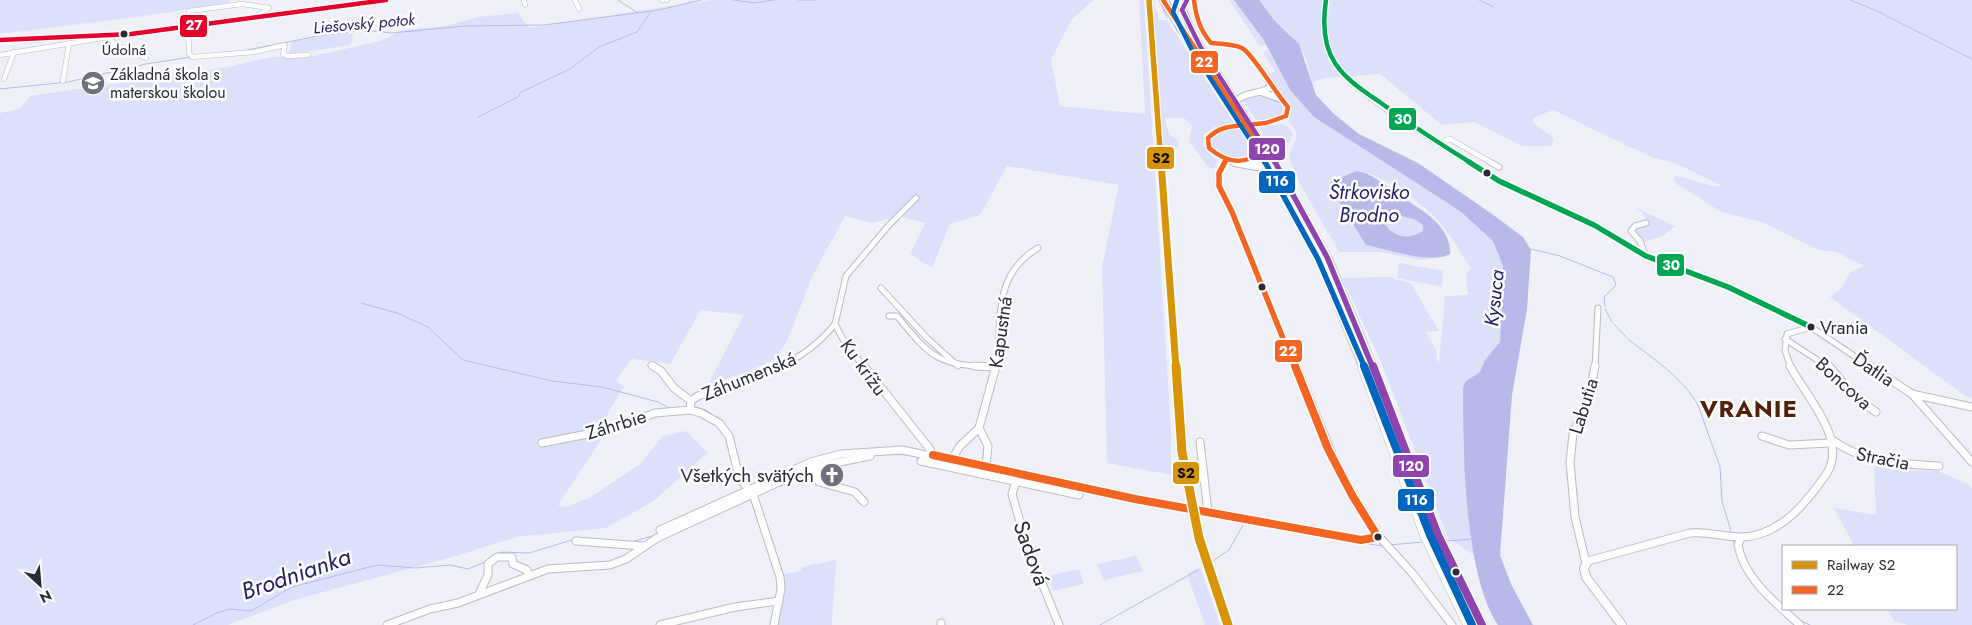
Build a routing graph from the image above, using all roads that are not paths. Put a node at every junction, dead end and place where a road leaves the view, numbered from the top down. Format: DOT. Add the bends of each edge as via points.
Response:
graph roads {
  1 [pos="384,0"];
  2 [pos="575,0"];
  3 [pos="662,0"];
  4 [pos="667,0"];
  5 [pos="1163,0"];
  6 [pos="1179,0"];
  7 [pos="1194,0"];
  8 [pos="1326,0"];
  9 [pos="579,9"];
  10 [pos="1179,10"];
  11 [pos="254,18"];
  12 [pos="187,27"];
  13 [pos="1185,32"];
  14 [pos="111,37"];
  15 [pos="0,40"];
  16 [pos="69,43"];
  17 [pos="14,52"];
  18 [pos="0,55"];
  19 [pos="308,55"];
  20 [pos="146,58"];
  21 [pos="4,80"];
  22 [pos="63,81"];
  23 [pos="1271,88"];
  24 [pos="1258,91"];
  25 [pos="1281,99"];
  26 [pos="1236,101"];
  27 [pos="1442,146"];
  28 [pos="1261,150"];
  29 [pos="1226,160"];
  30 [pos="1499,167"];
  31 [pos="1282,185"];
  32 [pos="916,198"];
  33 [pos="1646,223"];
  34 [pos="1038,248"];
  35 [pos="1646,256"];
  36 [pos="881,288"];
  37 [pos="1598,308"];
  38 [pos="889,316"];
  39 [pos="835,324"];
  40 [pos="1811,327"];
  41 [pos="1785,340"];
  42 [pos="651,365"];
  43 [pos="958,366"];
  44 [pos="996,367"];
  45 [pos="1912,394"];
  46 [pos="691,401"];
  47 [pos="1972,407"];
  48 [pos="690,410"];
  49 [pos="1876,412"];
  50 [pos="979,428"];
  51 [pos="1762,436"];
  52 [pos="1831,441"];
  53 [pos="1200,442"];
  54 [pos="542,443"];
  55 [pos="870,456"];
  56 [pos="931,459"];
  57 [pos="952,459"];
  58 [pos="921,461"];
  59 [pos="1972,462"];
  60 [pos="817,464"];
  61 [pos="1939,466"];
  62 [pos="986,467"];
  63 [pos="1017,478"];
  64 [pos="771,483"];
  65 [pos="750,492"];
  66 [pos="1079,495"];
  67 [pos="864,502"];
  68 [pos="1208,512"];
  69 [pos="1431,536"];
  70 [pos="1378,537"];
  71 [pos="1741,538"];
  72 [pos="576,541"];
  73 [pos="643,546"];
  74 [pos="1436,548"];
  75 [pos="1587,562"];
  76 [pos="528,576"];
  77 [pos="479,594"];
  78 [pos="779,601"];
  79 [pos="1782,609"];
  80 [pos="1783,610"];
  81 [pos="387,625"];
  82 [pos="660,625"];
  83 [pos="774,625"];
  84 [pos="1059,625"];
  85 [pos="1452,625"];
  86 [pos="1470,625"];
  87 [pos="1482,625"];
  88 [pos="1622,625"];
  89 [pos="1800,625"];
  1 -- 11 [label="street"];
  2 -- 9 [label="street"];
  3 -- 4 [label="street"];
  5 -- 13 [label="main road"];
  6 -- 10 [label="highway"];
  6 -- 10 [label="main road"];
  7 -- 23 [label="street" via="1199,28 1209,41 1244,48 1253,55"];
  8 -- 27 [label="street, Ďatlia" via="1323,19 1329,49 1341,71"];
  10 -- 13 [label="main road"];
  10 -- 26 [label="main road"];
  11 -- 12 [label="street"];
  11 -- 12 [label="street" via="269,8 260,2 246,1 189,11"];
  12 -- 14 [label="street"];
  12 -- 19 [label="street" via="191,57 254,52 285,45 282,54"];
  13 -- 28 [label="main road"];
  14 -- 15 [label="street"];
  14 -- 16 [label="street"];
  14 -- 20 [label="street" via="115,44"];
  16 -- 17 [label="street"];
  16 -- 22 [label="street"];
  17 -- 18 [label="street"];
  17 -- 21 [label="street"];
  23 -- 24 [label="main road"];
  23 -- 25 [label="street"];
  24 -- 25 [label="main road"];
  24 -- 26 [label="main road" via="1246,92"];
  25 -- 29 [label="street, bridge" via="1288,112 1280,120 1231,126 1219,129 1208,138 1212,151"];
  26 -- 69 [label="main road" via="1284,177 1328,260 1354,319"];
  27 -- 30 [label="street" via="1450,139"];
  27 -- 35 [label="street, Ďatlia" via="1499,181 1594,225"];
  28 -- 29 [label="main road" via="1255,159"];
  28 -- 31 [label="main road"];
  29 -- 31 [label="main road" via="1268,169"];
  29 -- 70 [label="street" via="1217,170 1216,180 1328,449"];
  31 -- 69 [label="main road" via="1346,319"];
  32 -- 39 [label="street, Ku krížu" via="846,276"];
  33 -- 35 [label="street" via="1635,226 1631,231 1640,241"];
  34 -- 44 [label="street, Kapustná" via="1024,256 1008,279 998,316"];
  35 -- 40 [label="street, Ďatlia" via="1745,295"];
  36 -- 43 [label="street"];
  37 -- 75 [label="street, Labutia" via="1592,391 1571,446 1578,534"];
  38 -- 43 [label="street" via="897,316 930,356"];
  39 -- 46 [label="street, Záhumenská" via="826,338 797,358"];
  39 -- 56 [label="street, Ku krížu" via="845,343"];
  40 -- 41 [label="street" via="1789,333"];
  40 -- 45 [label="street, Ďatlia"];
  41 -- 49 [label="street, Boncova" via="1829,366 1857,399"];
  41 -- 52 [label="street" via="1786,356 1792,370 1827,426"];
  42 -- 46 [label="street"];
  43 -- 44 [label="street"];
  44 -- 50 [label="street, Kapustná"];
  45 -- 47 [label="street, Ďatlia"];
  45 -- 59 [label="street, Ďatlia"];
  46 -- 48 [label="street, Záhumenská"];
  48 -- 54 [label="street, Záhrbie" via="655,413 613,429"];
  48 -- 65 [label="street" via="719,424 729,436 739,477"];
  50 -- 57 [label="street" via="957,446"];
  50 -- 62 [label="street" via="986,435 990,454"];
  51 -- 52 [label="street, Stračia" via="1782,446"];
  52 -- 61 [label="street, Stračia" via="1844,450 1885,462"];
  52 -- 71 [label="street" via="1831,467 1792,518 1780,526"];
  53 -- 68 [label="street"];
  55 -- 60 [label="street"];
  56 -- 57 [label="street"];
  56 -- 58 [label="street"];
  56 -- 60 [label="street" via="902,450 872,450 842,454"];
  56 -- 63 [label="street"];
  57 -- 62 [label="street"];
  60 -- 64 [label="street"];
  60 -- 64 [label="street"];
  60 -- 67 [label="street" via="819,482 855,492"];
  62 -- 63 [label="street"];
  63 -- 66 [label="street"];
  63 -- 68 [label="street"];
  63 -- 84 [label="street, Sadová" via="1012,494 1027,546"];
  64 -- 65 [label="street"];
  64 -- 65 [label="street"];
  65 -- 73 [label="street" via="662,533"];
  65 -- 78 [label="street" via="780,577"];
  68 -- 70 [label="street" via="1361,540"];
  69 -- 74 [label="main road"];
  70 -- 85 [label="street"];
  71 -- 75 [label="street" via="1713,531 1690,533"];
  71 -- 79 [label="street" via="1738,545 1741,560"];
  72 -- 73 [label="street"];
  73 -- 76 [label="street" via="638,553 610,565 548,570"];
  74 -- 86 [label="main road"];
  74 -- 87 [label="main road"];
  75 -- 88 [label="street, Labutia" via="1584,568 1586,577"];
  76 -- 77 [label="street"];
  76 -- 77 [label="street" via="527,570 513,564 512,557 498,557 488,564 488,575"];
  77 -- 81 [label="street"];
  78 -- 82 [label="street" via="735,607"];
  78 -- 83 [label="street"];
  80 -- 89 [label="street"];
}
